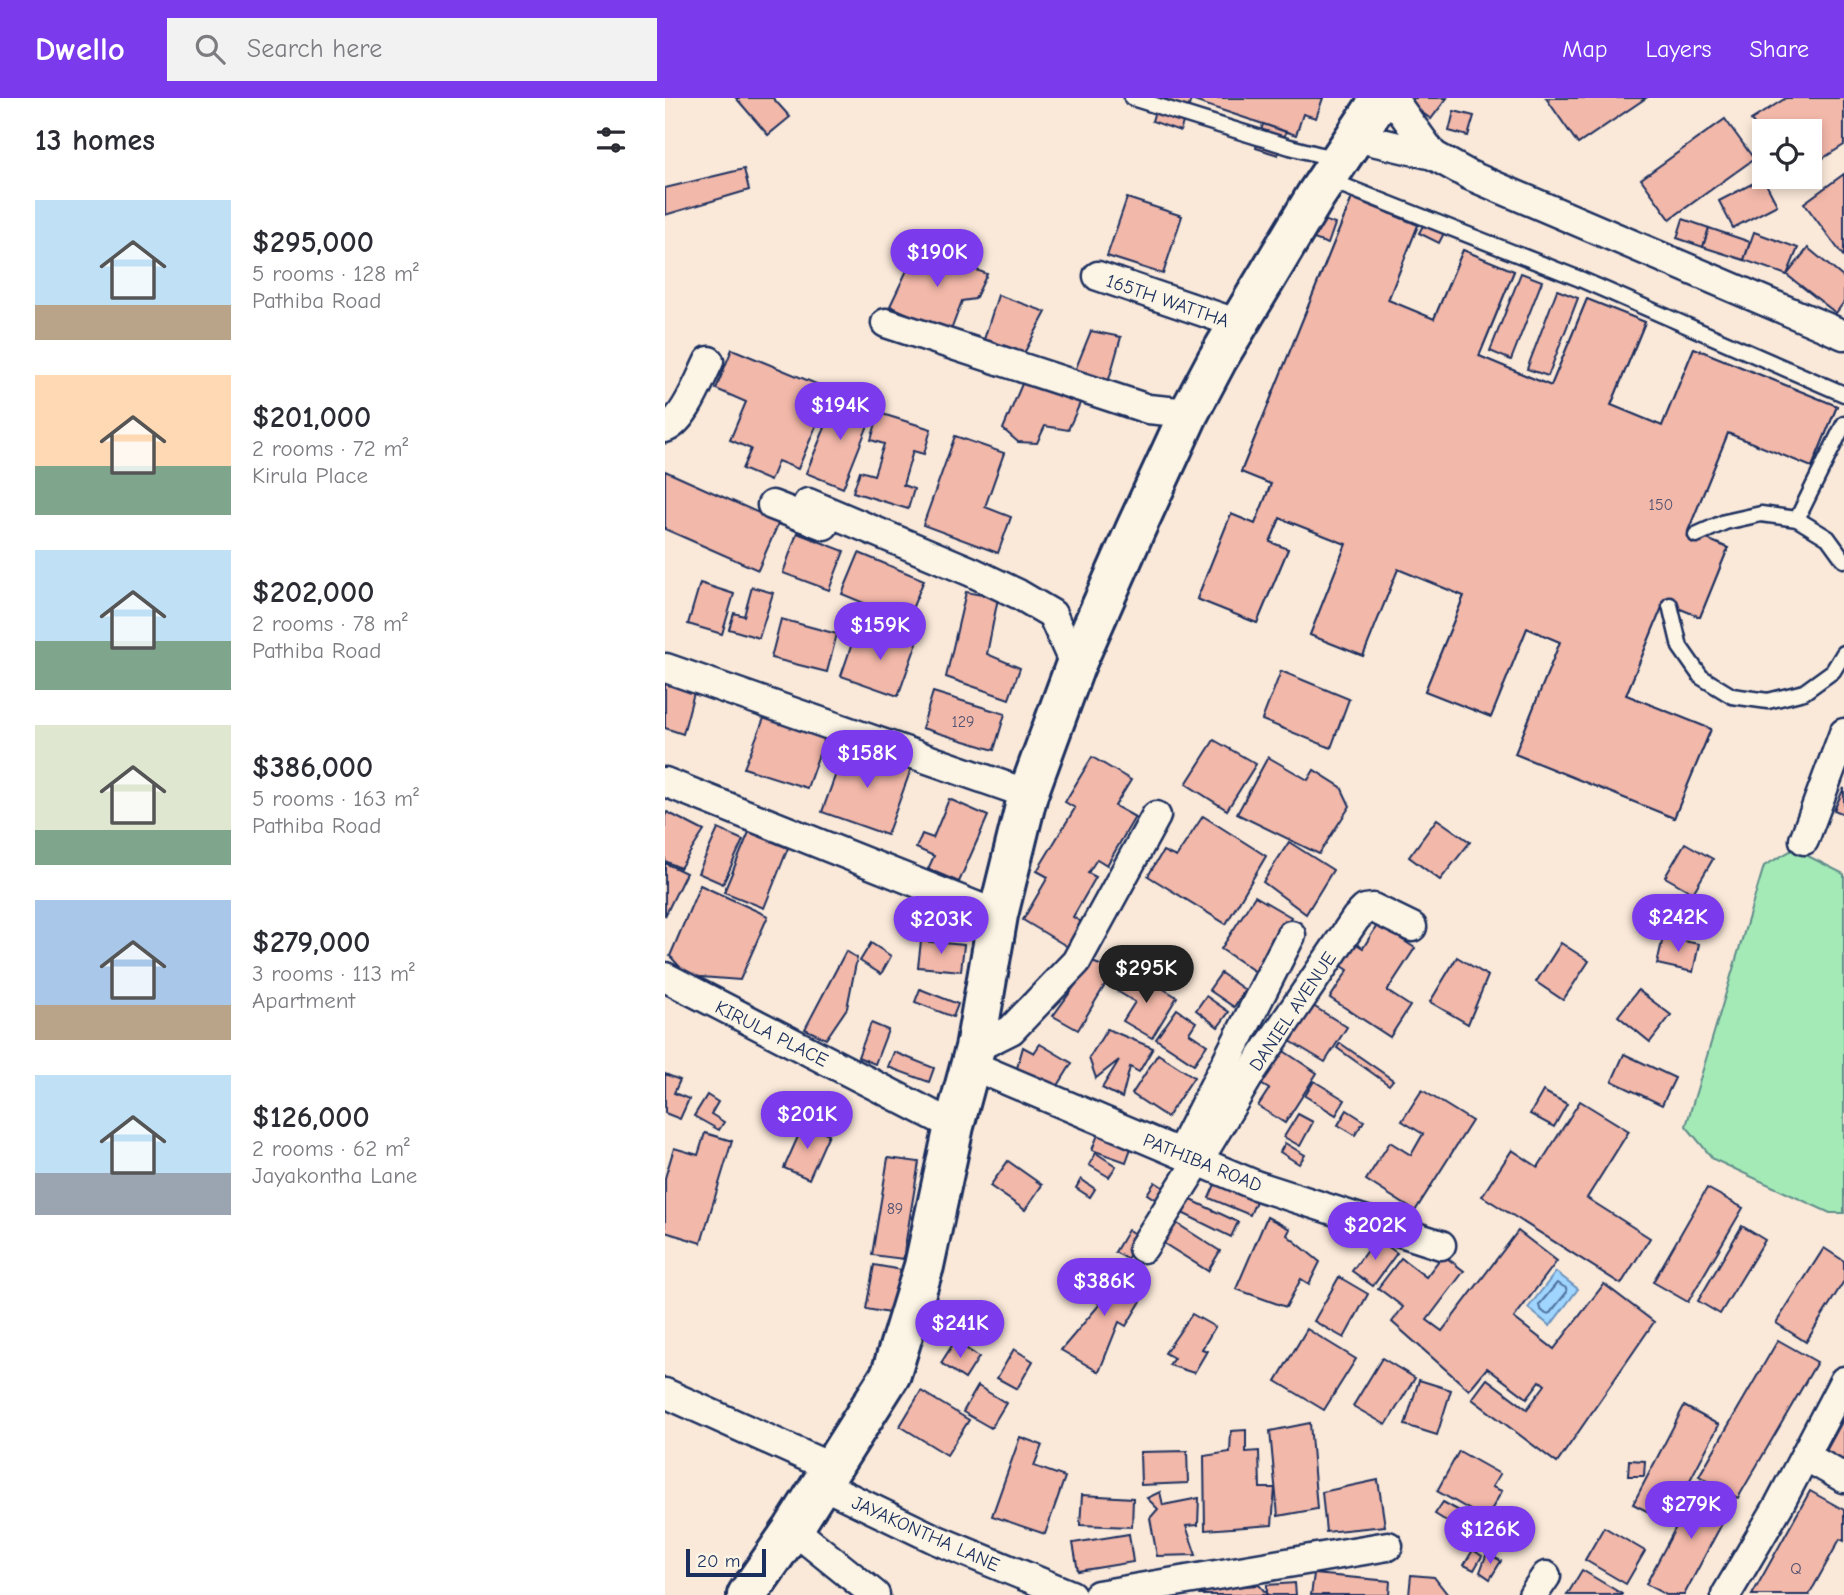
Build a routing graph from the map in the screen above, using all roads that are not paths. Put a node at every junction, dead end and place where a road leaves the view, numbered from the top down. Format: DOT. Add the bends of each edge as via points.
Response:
graph roads {
  1 [pos="1132,98"];
  2 [pos="1381,98"];
  3 [pos="1392,98"];
  4 [pos="1433,155"];
  5 [pos="1341,159"];
  6 [pos="1098,276"];
  7 [pos="886,323"];
  8 [pos="1239,324"];
  9 [pos="1844,335"];
  10 [pos="709,361"];
  11 [pos="1844,394"];
  12 [pos="1189,413"];
  13 [pos="1844,424"];
  14 [pos="665,428"];
  15 [pos="808,503"];
  16 [pos="772,505"];
  17 [pos="1797,519"];
  18 [pos="1696,535"];
  19 [pos="1844,560"];
  20 [pos="1018,594"];
  21 [pos="1670,605"];
  22 [pos="1844,653"];
  23 [pos="1075,666"];
  24 [pos="666,668"];
  25 [pos="1844,733"];
  26 [pos="665,782"];
  27 [pos="1028,794"];
  28 [pos="1156,816"];
  29 [pos="1804,840"];
  30 [pos="998,915"];
  31 [pos="1412,927"];
  32 [pos="1291,935"];
  33 [pos="665,977"];
  34 [pos="973,1056"];
  35 [pos="954,1126"];
  36 [pos="1189,1157"];
  37 [pos="1441,1245"];
  38 [pos="1143,1248"];
  39 [pos="1844,1381"];
  40 [pos="665,1393"];
  41 [pos="1805,1456"];
  42 [pos="827,1476"];
  43 [pos="1844,1478"];
  44 [pos="793,1529"];
  45 [pos="1388,1546"];
  46 [pos="747,1595"];
  47 [pos="875,1595"];
  48 [pos="1071,1595"];
  49 [pos="1098,1595"];
  50 [pos="1726,1595"];
  1 -- 5 [label="lane"];
  2 -- 5 [label="main road"];
  3 -- 4 [label="street"];
  4 -- 5 [label="street"];
  4 -- 9 [label="street" via="1469,175"];
  5 -- 8 [label="main road"];
  5 -- 11 [label="lane" via="1580,279"];
  6 -- 8 [label="street, 165TH WATTHA"];
  7 -- 12 [label="street" via="1148,408"];
  8 -- 12 [label="main road"];
  10 -- 14 [label="street" via="683,413"];
  12 -- 23 [label="main road"];
  13 -- 17 [label="lane"];
  15 -- 20 [label="street"];
  16 -- 20 [label="street" via="965,582"];
  17 -- 18 [label="lane" via="1761,514"];
  17 -- 19 [label="lane" via="1828,538"];
  20 -- 23 [label="street" via="1052,614"];
  21 -- 22 [label="lane" via="1680,647 1701,677 1732,695 1768,701 1804,692 1833,671"];
  23 -- 27 [label="main road"];
  24 -- 27 [label="street"];
  25 -- 29 [label="street"];
  26 -- 30 [label="street"];
  27 -- 30 [label="main road"];
  28 -- 34 [label="street" via="1076,962 1011,1030"];
  30 -- 34 [label="main road"];
  31 -- 36 [label="street, DANIEL AVENUE" via="1373,908 1365,909"];
  32 -- 36 [label="street"];
  33 -- 35 [label="street, KIRULA PLACE"];
  34 -- 35 [label="main road"];
  34 -- 36 [label="street, PATHIBA ROAD"];
  35 -- 42 [label="main road" via="923,1266 891,1374"];
  36 -- 37 [label="street, PATHIBA ROAD" via="1255,1185"];
  36 -- 38 [label="street"];
  39 -- 41 [label="street"];
  40 -- 42 [label="street, JAYAKONTHA LANE"];
  41 -- 43 [label="street"];
  41 -- 50 [label="street"];
  42 -- 44 [label="main road"];
  42 -- 48 [label="street, JAYAKONTHA LANE" via="937,1540"];
  44 -- 46 [label="main road"];
  44 -- 47 [label="street"];
  45 -- 49 [label="street"];
}
